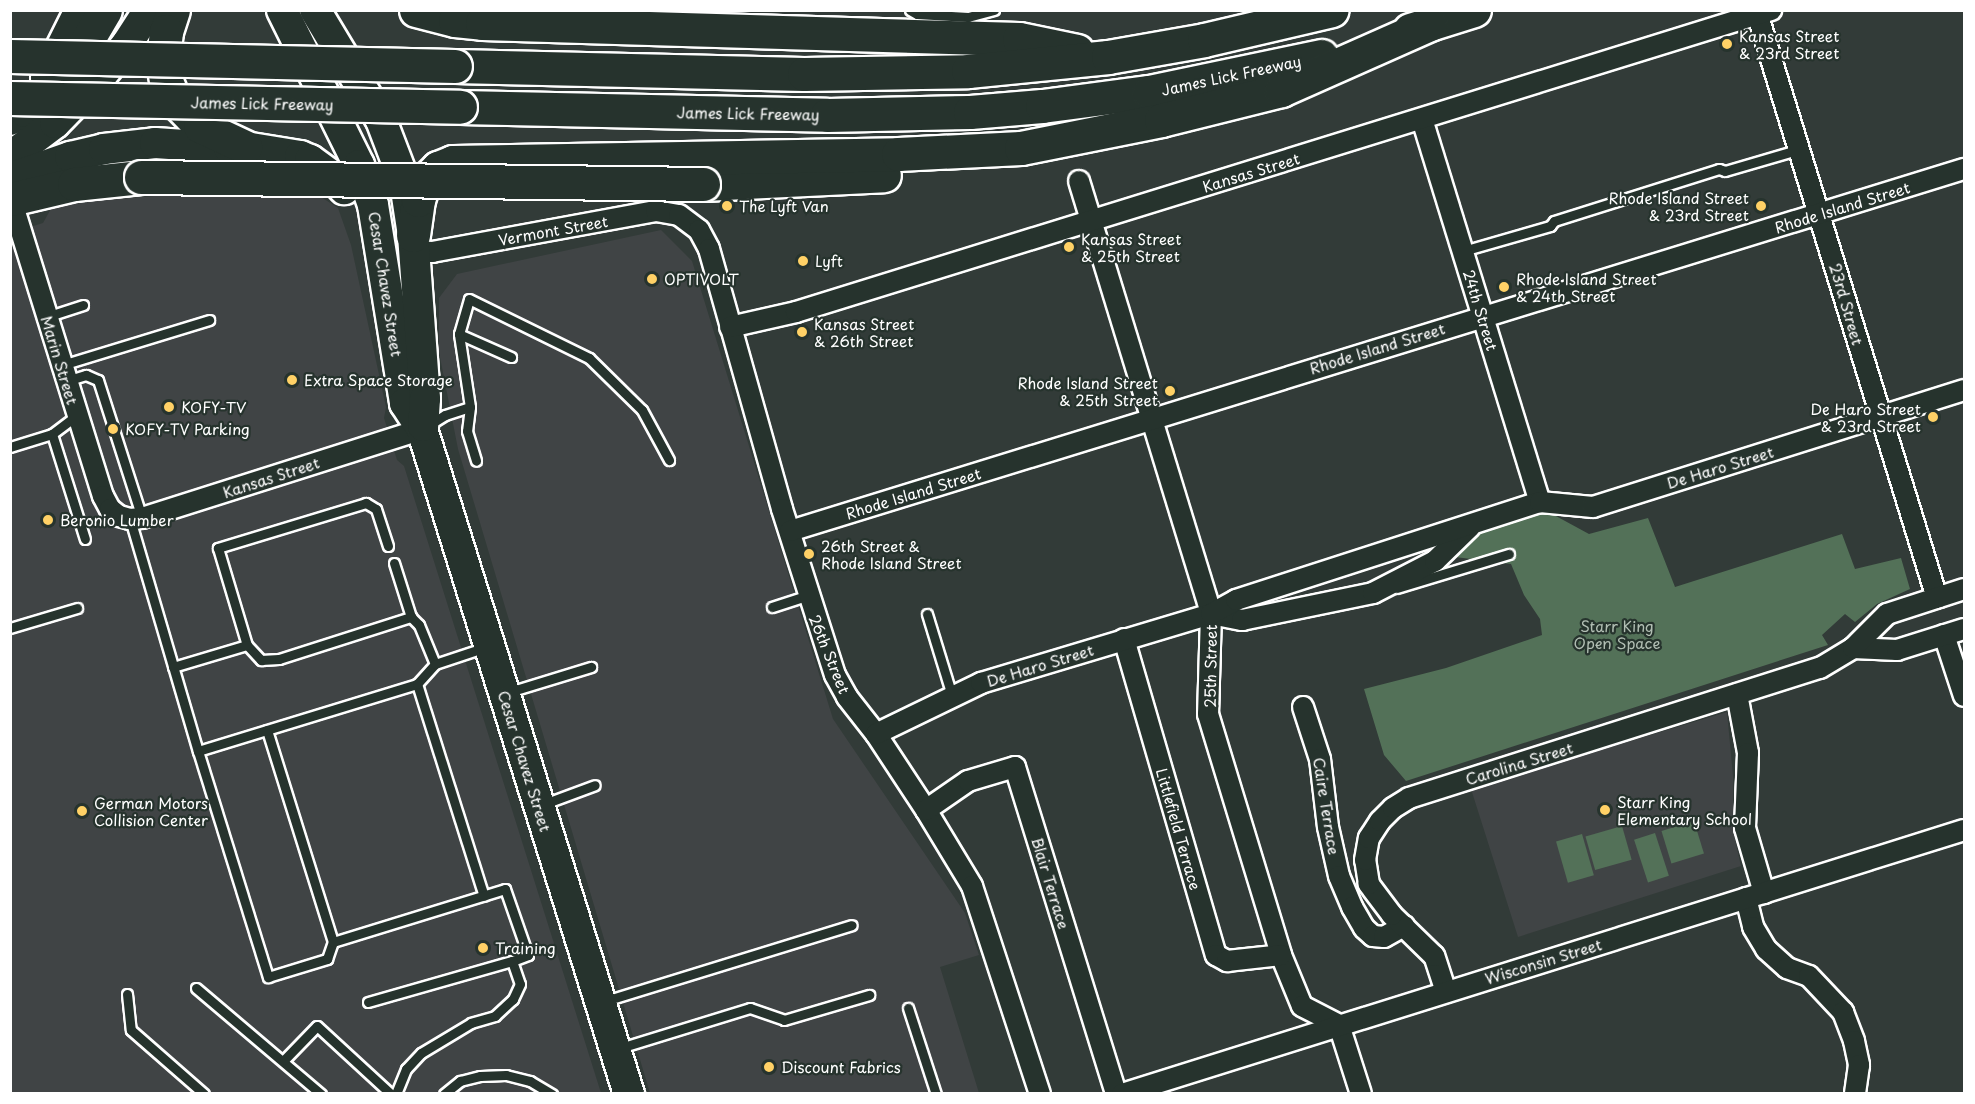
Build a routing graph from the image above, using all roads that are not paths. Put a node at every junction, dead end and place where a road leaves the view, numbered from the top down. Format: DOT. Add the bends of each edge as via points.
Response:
graph roads {
  1 [pos="80,10"];
  2 [pos="96,10"];
  3 [pos="105,10"];
  4 [pos="148,10"];
  5 [pos="173,10"];
  6 [pos="282,10"];
  7 [pos="315,10"];
  8 [pos="416,10"];
  9 [pos="604,10"];
  10 [pos="994,10"];
  11 [pos="1332,10"];
  12 [pos="1474,10"];
  13 [pos="1762,12"];
  14 [pos="445,15"];
  15 [pos="912,18"];
  16 [pos="1430,24"];
  17 [pos="10,56"];
  18 [pos="1108,57"];
  19 [pos="62,76"];
  20 [pos="10,98"];
  21 [pos="10,119"];
  22 [pos="1422,119"];
  23 [pos="1102,133"];
  24 [pos="245,147"];
  25 [pos="350,148"];
  26 [pos="1800,149"];
  27 [pos="10,157"];
  28 [pos="1965,169"];
  29 [pos="10,178"];
  30 [pos="1079,181"];
  31 [pos="11,199"];
  32 [pos="1820,214"];
  33 [pos="690,222"];
  34 [pos="1091,222"];
  35 [pos="413,243"];
  36 [pos="1463,251"];
  37 [pos="83,305"];
  38 [pos="1483,315"];
  39 [pos="46,317"];
  40 [pos="209,320"];
  41 [pos="730,327"];
  42 [pos="459,334"];
  43 [pos="394,336"];
  44 [pos="510,357"];
  45 [pos="64,373"];
  46 [pos="1965,390"];
  47 [pos="470,407"];
  48 [pos="77,416"];
  49 [pos="1880,417"];
  50 [pos="1150,419"];
  51 [pos="422,429"];
  52 [pos="52,434"];
  53 [pos="10,447"];
  54 [pos="669,460"];
  55 [pos="476,461"];
  56 [pos="1540,502"];
  57 [pos="130,518"];
  58 [pos="1474,523"];
  59 [pos="790,531"];
  60 [pos="85,539"];
  61 [pos="388,546"];
  62 [pos="1509,554"];
  63 [pos="394,563"];
  64 [pos="1965,589"];
  65 [pos="1373,593"];
  66 [pos="807,595"];
  67 [pos="1937,598"];
  68 [pos="772,607"];
  69 [pos="77,608"];
  70 [pos="927,614"];
  71 [pos="1211,614"];
  72 [pos="411,617"];
  73 [pos="10,628"];
  74 [pos="1965,629"];
  75 [pos="1944,635"];
  76 [pos="1124,639"];
  77 [pos="247,645"];
  78 [pos="489,646"];
  79 [pos="1853,648"];
  80 [pos="435,664"];
  81 [pos="173,667"];
  82 [pos="591,667"];
  83 [pos="417,684"];
  84 [pos="504,693"];
  85 [pos="1737,694"];
  86 [pos="952,696"];
  87 [pos="1965,696"];
  88 [pos="1303,706"];
  89 [pos="267,730"];
  90 [pos="876,734"];
  91 [pos="198,752"];
  92 [pos="595,785"];
  93 [pos="539,805"];
  94 [pos="926,810"];
  95 [pos="1965,830"];
  96 [pos="1755,895"];
  97 [pos="484,896"];
  98 [pos="852,924"];
  99 [pos="1404,926"];
  100 [pos="333,942"];
  101 [pos="1281,954"];
  102 [pos="512,961"];
  103 [pos="196,988"];
  104 [pos="1446,992"];
  105 [pos="127,994"];
  106 [pos="869,995"];
  107 [pos="368,1002"];
  108 [pos="600,1002"];
  109 [pos="908,1008"];
  110 [pos="1339,1025"];
  111 [pos="615,1050"];
  112 [pos="284,1060"];
  113 [pos="204,1094"];
  114 [pos="321,1094"];
  115 [pos="391,1094"];
  116 [pos="396,1094"];
  117 [pos="444,1094"];
  118 [pos="552,1094"];
  119 [pos="629,1094"];
  120 [pos="936,1094"];
  121 [pos="1040,1094"];
  122 [pos="1116,1094"];
  123 [pos="1122,1094"];
  124 [pos="1360,1094"];
  125 [pos="1855,1094"];
  1 -- 21 [label="main road" via="41,86"];
  2 -- 19 [label="main road"];
  3 -- 19 [label="highway"];
  4 -- 27 [label="main road" via="127,44 94,83 55,123"];
  5 -- 24 [label="highway" via="163,62 173,98 200,126"];
  6 -- 25 [label="main road, Cesar Chavez Street"];
  7 -- 35 [label="main road, Cesar Chavez Street" via="386,130 405,183"];
  8 -- 14 [label="highway"];
  9 -- 15 [label="highway"];
  10 -- 15 [label="lane" via="968,17"];
  11 -- 18 [label="highway" via="1204,40"];
  12 -- 16 [label="highway, James Lick Freeway"];
  13 -- 22 [label="street, Kansas Street"];
  13 -- 26 [label="street, 23rd Street"];
  14 -- 15 [label="highway"];
  15 -- 18 [label="highway"];
  16 -- 20 [label="highway, James Lick Freeway, bridge" via="1326,55 1221,79 1006,109 862,115"];
  16 -- 23 [label="highway" via="1281,90"];
  17 -- 18 [label="highway, bridge" via="884,74 968,71"];
  19 -- 21 [label="main road" via="25,112"];
  22 -- 34 [label="street, Kansas Street"];
  22 -- 36 [label="street, 24th Street"];
  23 -- 31 [label="highway, bridge" via="1019,155 948,168 841,178 703,184 141,177 74,184"];
  23 -- 35 [label="highway" via="1021,148 937,153 453,162 438,168 424,182"];
  24 -- 29 [label="main road" via="156,143 104,149"];
  24 -- 43 [label="main road" via="310,160 343,189 367,240"];
  25 -- 35 [label="main road" via="368,160 379,179 394,236 404,246"];
  25 -- 43 [label="main road, Cesar Chavez Street" via="373,205"];
  26 -- 32 [label="street, 23rd Street"];
  26 -- 36 [label="lane" via="1725,171 1719,169"];
  28 -- 32 [label="street, Rhode Island Street"];
  30 -- 34 [label="street, 25th Street"];
  31 -- 39 [label="street, Marin Street"];
  32 -- 38 [label="street, Rhode Island Street"];
  32 -- 49 [label="street, 23rd Street"];
  33 -- 35 [label="street, Vermont Street" via="669,212 656,211 432,252"];
  33 -- 41 [label="street, 26th Street" via="709,249"];
  34 -- 41 [label="street, Kansas Street" via="796,312"];
  34 -- 50 [label="street, 25th Street"];
  35 -- 51 [label="main road, Cesar Chavez Street" via="425,399"];
  36 -- 38 [label="street, 24th Street"];
  37 -- 39 [label="lane"];
  38 -- 50 [label="street, Rhode Island Street"];
  38 -- 56 [label="street, 24th Street"];
  39 -- 45 [label="street, Marin Street"];
  40 -- 45 [label="lane"];
  41 -- 59 [label="street, 26th Street"];
  42 -- 44 [label="lane"];
  42 -- 47 [label="lane"];
  42 -- 54 [label="lane" via="469,299 589,358 642,410"];
  43 -- 51 [label="main road, Cesar Chavez Street" via="405,403"];
  45 -- 48 [label="street, Marin Street"];
  45 -- 57 [label="lane" via="98,380"];
  46 -- 49 [label="street, De Haro Street"];
  47 -- 51 [label="lane" via="445,415"];
  47 -- 55 [label="lane" via="467,431"];
  48 -- 52 [label="lane"];
  48 -- 57 [label="street, Marin Street" via="103,496 110,509"];
  49 -- 56 [label="street, De Haro Street" via="1593,507"];
  49 -- 67 [label="street, 23rd Street"];
  50 -- 59 [label="street, Rhode Island Street"];
  50 -- 71 [label="street, 25th Street"];
  51 -- 57 [label="street, Kansas Street"];
  51 -- 78 [label="main road, Cesar Chavez Street"];
  52 -- 53 [label="lane"];
  52 -- 60 [label="lane"];
  56 -- 58 [label="street, De Haro Street"];
  57 -- 81 [label="lane"];
  58 -- 65 [label="street, De Haro Street" via="1435,561"];
  58 -- 71 [label="street, De Haro Street" via="1236,600"];
  59 -- 66 [label="street, 26th Street"];
  61 -- 77 [label="lane" via="375,509 366,503 222,545 218,548"];
  62 -- 65 [label="lane"];
  63 -- 72 [label="lane"];
  64 -- 67 [label="street, Carolina Street"];
  65 -- 71 [label="street, De Haro Street" via="1242,620"];
  66 -- 68 [label="lane"];
  66 -- 90 [label="street, 26th Street" via="835,675"];
  67 -- 79 [label="street, Carolina Street" via="1887,614"];
  69 -- 73 [label="lane"];
  70 -- 86 [label="lane"];
  71 -- 76 [label="street, De Haro Street"];
  71 -- 101 [label="street, 25th Street" via="1208,714"];
  72 -- 77 [label="lane" via="279,659 261,660"];
  72 -- 80 [label="lane" via="419,624"];
  74 -- 75 [label="street"];
  75 -- 79 [label="street" via="1897,650"];
  75 -- 87 [label="street"];
  76 -- 86 [label="street, De Haro Street" via="981,683"];
  76 -- 101 [label="street, Littlefield Terrace" via="1216,955 1227,961"];
  77 -- 81 [label="lane"];
  78 -- 80 [label="lane"];
  78 -- 84 [label="main road, Cesar Chavez Street"];
  79 -- 85 [label="street, Carolina Street" via="1820,668"];
  80 -- 83 [label="lane"];
  81 -- 91 [label="lane"];
  82 -- 84 [label="lane"];
  83 -- 89 [label="lane"];
  83 -- 97 [label="lane"];
  84 -- 93 [label="main road, Cesar Chavez Street"];
  85 -- 96 [label="street" via="1748,753 1745,828"];
  85 -- 99 [label="street, Carolina Street" via="1399,803 1374,829 1365,860 1375,895"];
  86 -- 90 [label="street, De Haro Street"];
  88 -- 99 [label="street, Caire Terrace" via="1320,759 1328,827 1339,876 1352,907 1373,936 1384,937"];
  89 -- 91 [label="lane"];
  89 -- 100 [label="lane"];
  90 -- 94 [label="street, 26th Street"];
  91 -- 100 [label="lane" via="268,976 327,959"];
  92 -- 93 [label="lane"];
  93 -- 108 [label="main road, Cesar Chavez Street"];
  94 -- 121 [label="street, 26th Street" via="972,886"];
  94 -- 122 [label="street, Blair Terrace" via="968,781 1015,767"];
  95 -- 96 [label="street, Wisconsin Street"];
  96 -- 104 [label="street, Wisconsin Street"];
  96 -- 125 [label="street" via="1753,927 1766,950 1787,968 1809,976 1843,1012 1858,1065"];
  97 -- 100 [label="lane"];
  97 -- 102 [label="lane" via="505,889 528,956"];
  98 -- 108 [label="lane"];
  99 -- 104 [label="street, Carolina Street" via="1434,956"];
  101 -- 110 [label="street, 25th Street" via="1302,1006"];
  102 -- 107 [label="lane"];
  102 -- 116 [label="lane" via="520,984 513,999 495,1016 471,1023 421,1053 406,1069"];
  103 -- 112 [label="lane"];
  104 -- 110 [label="street, Wisconsin Street"];
  105 -- 113 [label="lane" via="131,1030"];
  106 -- 111 [label="lane" via="784,1020 750,1008"];
  108 -- 111 [label="main road, Cesar Chavez Street"];
  109 -- 120 [label="lane"];
  110 -- 123 [label="street, Wisconsin Street"];
  110 -- 124 [label="street"];
  111 -- 119 [label="main road, Cesar Chavez Street"];
  112 -- 114 [label="lane"];
  112 -- 115 [label="lane" via="317,1026"];
  117 -- 118 [label="lane" via="460,1081 506,1075 530,1081"];
}
